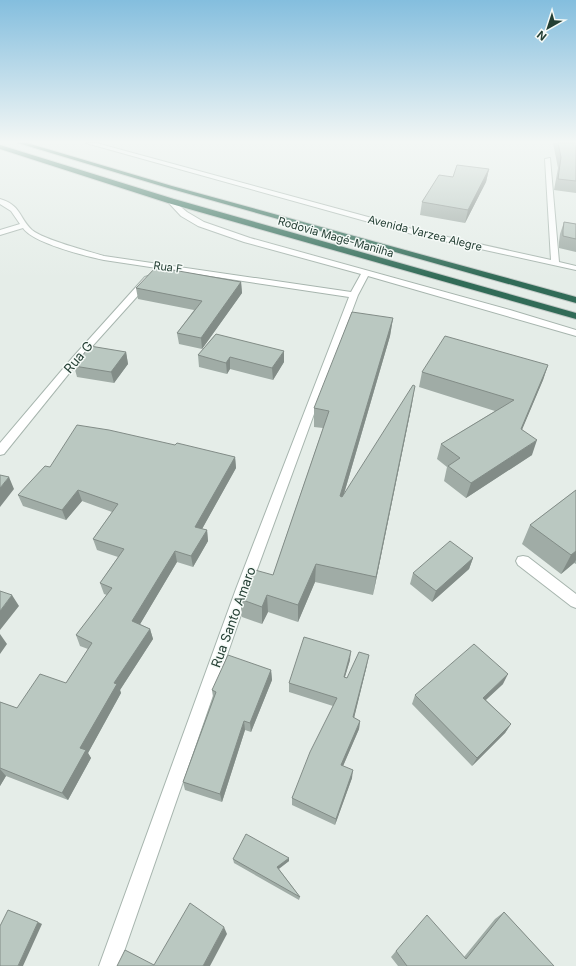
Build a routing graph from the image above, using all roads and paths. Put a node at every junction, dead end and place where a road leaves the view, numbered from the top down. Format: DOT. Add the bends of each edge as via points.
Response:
graph roads {
  1 [pos="130,188"];
  2 [pos="174,188"];
  3 [pos="254,188"];
  4 [pos="550,188"];
  5 [pos="171,201"];
  6 [pos="0,202"];
  7 [pos="24,225"];
  8 [pos="0,233"];
  9 [pos="555,264"];
  10 [pos="159,266"];
  11 [pos="576,268"];
  12 [pos="366,273"];
  13 [pos="354,295"];
  14 [pos="576,300"];
  15 [pos="576,316"];
  16 [pos="576,333"];
  17 [pos="0,452"];
  18 [pos="523,561"];
  19 [pos="576,602"];
  20 [pos="109,966"];
  1 -- 5 [label="highway, Rodovia Magé-Manilha"];
  2 -- 14 [label="highway, Rodovia Magé-Manilha"];
  3 -- 9 [label="street, Avenida Varzea Alegre" via="415,232"];
  4 -- 9 [label="street"];
  5 -- 12 [label="street" via="184,214 214,229"];
  5 -- 15 [label="highway, Rodovia Magé-Manilha"];
  6 -- 7 [label="street, Rua F" via="14,209"];
  7 -- 8 [label="street"];
  7 -- 10 [label="street, Rua F" via="37,236 78,251 104,258"];
  9 -- 11 [label="street, Avenida Varzea Alegre"];
  10 -- 13 [label="street, Rua F"];
  10 -- 17 [label="street, Rua G" via="76,359"];
  12 -- 13 [label="street, Rua Santo Amaro"];
  12 -- 16 [label="street"];
  13 -- 20 [label="street, Rua Santo Amaro" via="243,589"];
  18 -- 19 [label="street"];
}
